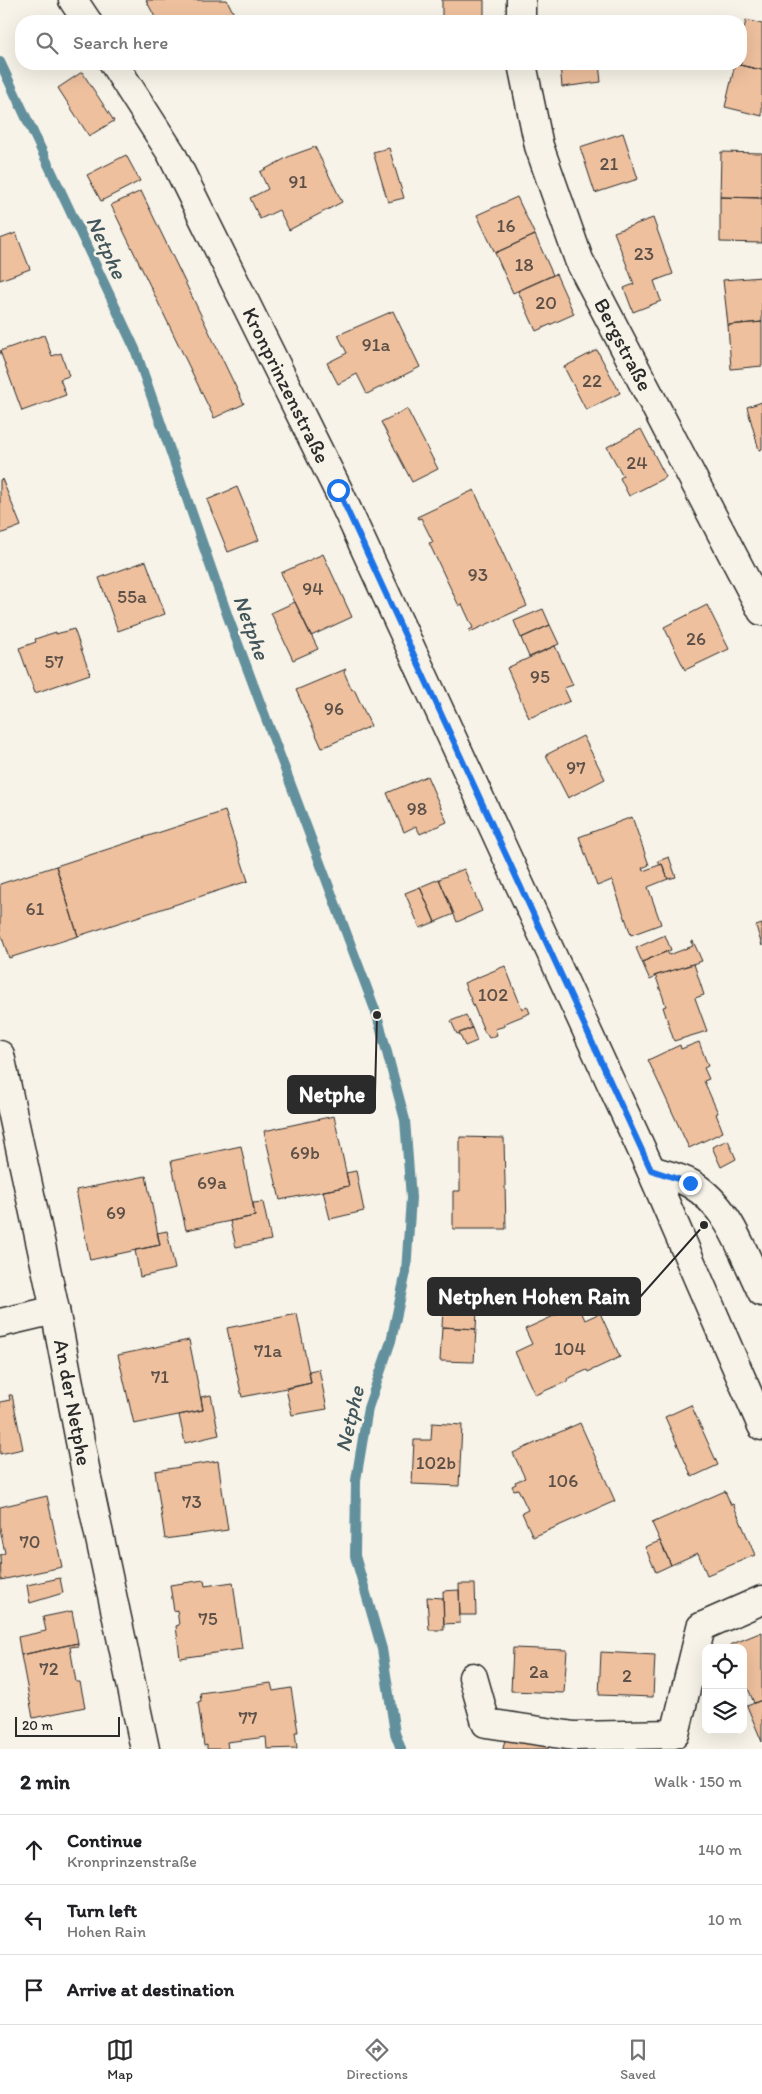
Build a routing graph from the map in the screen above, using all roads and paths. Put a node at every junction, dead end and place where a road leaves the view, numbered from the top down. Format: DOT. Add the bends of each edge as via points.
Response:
graph roads {
  1 [pos="74,0"];
  2 [pos="521,0"];
  3 [pos="83,15"];
  4 [pos="522,15"];
  5 [pos="118,70"];
  6 [pos="523,70"];
  7 [pos="762,611"];
  8 [pos="0,1055"];
  9 [pos="651,1170"];
  10 [pos="762,1292"];
  11 [pos="56,1310"];
  12 [pos="0,1323"];
  13 [pos="762,1426"];
  14 [pos="762,1600"];
  15 [pos="473,1678"];
  16 [pos="573,1742"];
  17 [pos="145,1749"];
  1 -- 3 [label="street"];
  2 -- 4 [label="street"];
  5 -- 9 [label="street, Kronprinzenstraße" via="171,153 338,490"];
  6 -- 7 [label="street, Bergstraße" via="539,146 579,260"];
  8 -- 11 [label="street, An der Netphe"];
  9 -- 10 [label="street" via="690,1183 712,1199 730,1224"];
  9 -- 13 [label="street, Kronprinzenstraße"];
  11 -- 12 [label="street"];
  11 -- 17 [label="street, An der Netphe" via="87,1478"];
  14 -- 16 [label="street" via="701,1627 675,1734"];
  15 -- 16 [label="street" via="486,1723"];
}
